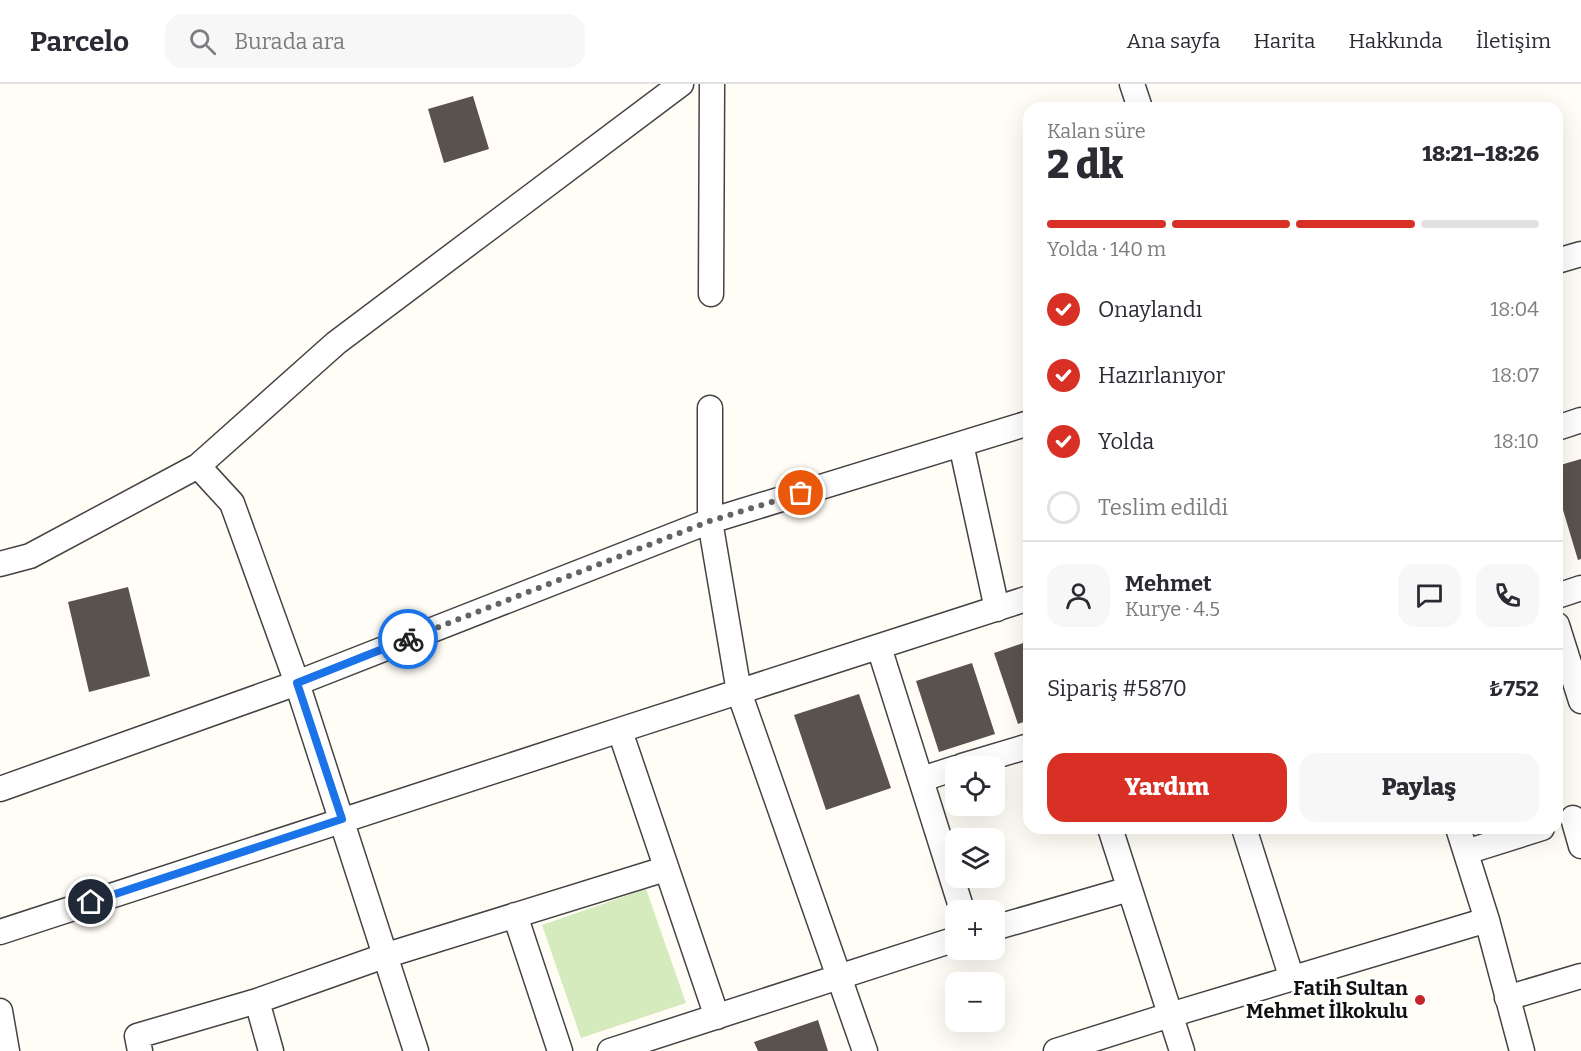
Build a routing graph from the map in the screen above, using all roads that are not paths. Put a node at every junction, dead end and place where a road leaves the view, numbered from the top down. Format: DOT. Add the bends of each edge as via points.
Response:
graph roads {
  1 [pos="681,84"];
  2 [pos="712,84"];
  3 [pos="1132,84"];
  4 [pos="1138,102"];
  5 [pos="1581,254"];
  6 [pos="1563,259"];
  7 [pos="711,294"];
  8 [pos="710,408"];
  9 [pos="1581,420"];
  10 [pos="1023,425"];
  11 [pos="1563,426"];
  12 [pos="961,444"];
  13 [pos="198,466"];
  14 [pos="710,521"];
  15 [pos="0,564"];
  16 [pos="1581,588"];
  17 [pos="1563,594"];
  18 [pos="1023,600"];
  19 [pos="997,609"];
  20 [pos="1563,640"];
  21 [pos="879,647"];
  22 [pos="1577,676"];
  23 [pos="297,683"];
  24 [pos="739,692"];
  25 [pos="1581,701"];
  26 [pos="620,731"];
  27 [pos="1023,748"];
  28 [pos="996,756"];
  29 [pos="945,772"];
  30 [pos="922,779"];
  31 [pos="0,789"];
  32 [pos="342,819"];
  33 [pos="1570,819"];
  34 [pos="1112,834"];
  35 [pos="1246,834"];
  36 [pos="1460,834"];
  37 [pos="1523,834"];
  38 [pos="1581,846"];
  39 [pos="1466,852"];
  40 [pos="665,869"];
  41 [pos="1129,889"];
  42 [pos="959,900"];
  43 [pos="514,915"];
  44 [pos="1487,920"];
  45 [pos="1005,925"];
  46 [pos="0,932"];
  47 [pos="945,942"];
  48 [pos="384,956"];
  49 [pos="839,976"];
  50 [pos="1581,976"];
  51 [pos="1292,979"];
  52 [pos="1508,998"];
  53 [pos="257,1001"];
  54 [pos="0,1011"];
  55 [pos="1170,1015"];
  56 [pos="717,1017"];
  57 [pos="7,1051"];
  58 [pos="140,1051"];
  59 [pos="272,1051"];
  60 [pos="416,1051"];
  61 [pos="560,1051"];
  62 [pos="610,1051"];
  63 [pos="865,1051"];
  64 [pos="1056,1051"];
  65 [pos="1182,1051"];
  66 [pos="1522,1051"];
  1 -- 13 [label="street" via="336,342"];
  2 -- 7 [label="street"];
  3 -- 4 [label="street"];
  5 -- 6 [label="street"];
  8 -- 14 [label="street"];
  9 -- 11 [label="street"];
  10 -- 12 [label="street"];
  12 -- 14 [label="street"];
  12 -- 19 [label="street"];
  13 -- 15 [label="street" via="30,556"];
  13 -- 23 [label="street" via="232,502"];
  14 -- 23 [label="street"];
  14 -- 24 [label="street"];
  16 -- 17 [label="street"];
  18 -- 19 [label="street"];
  19 -- 21 [label="street"];
  20 -- 22 [label="street"];
  21 -- 24 [label="street"];
  21 -- 30 [label="street"];
  22 -- 25 [label="street"];
  23 -- 31 [label="street"];
  23 -- 32 [label="street"];
  24 -- 26 [label="street"];
  24 -- 49 [label="street"];
  26 -- 32 [label="street"];
  26 -- 40 [label="street"];
  27 -- 28 [label="street"];
  29 -- 30 [label="street"];
  30 -- 42 [label="street"];
  32 -- 46 [label="street"];
  32 -- 48 [label="street"];
  33 -- 38 [label="street"];
  34 -- 41 [label="street"];
  35 -- 51 [label="street"];
  36 -- 39 [label="street"];
  37 -- 39 [label="street"];
  39 -- 44 [label="street"];
  40 -- 43 [label="street"];
  40 -- 56 [label="street"];
  41 -- 45 [label="street"];
  41 -- 55 [label="street"];
  43 -- 48 [label="street"];
  43 -- 61 [label="street"];
  44 -- 51 [label="street"];
  44 -- 52 [label="street"];
  47 -- 49 [label="street"];
  48 -- 53 [label="street"];
  48 -- 60 [label="street"];
  49 -- 56 [label="street"];
  49 -- 63 [label="street"];
  50 -- 52 [label="street"];
  51 -- 55 [label="street"];
  52 -- 66 [label="street"];
  53 -- 58 [label="street" via="137,1035"];
  53 -- 59 [label="street"];
  54 -- 57 [label="street"];
  55 -- 64 [label="street"];
  55 -- 65 [label="street"];
  56 -- 62 [label="street"];
}
